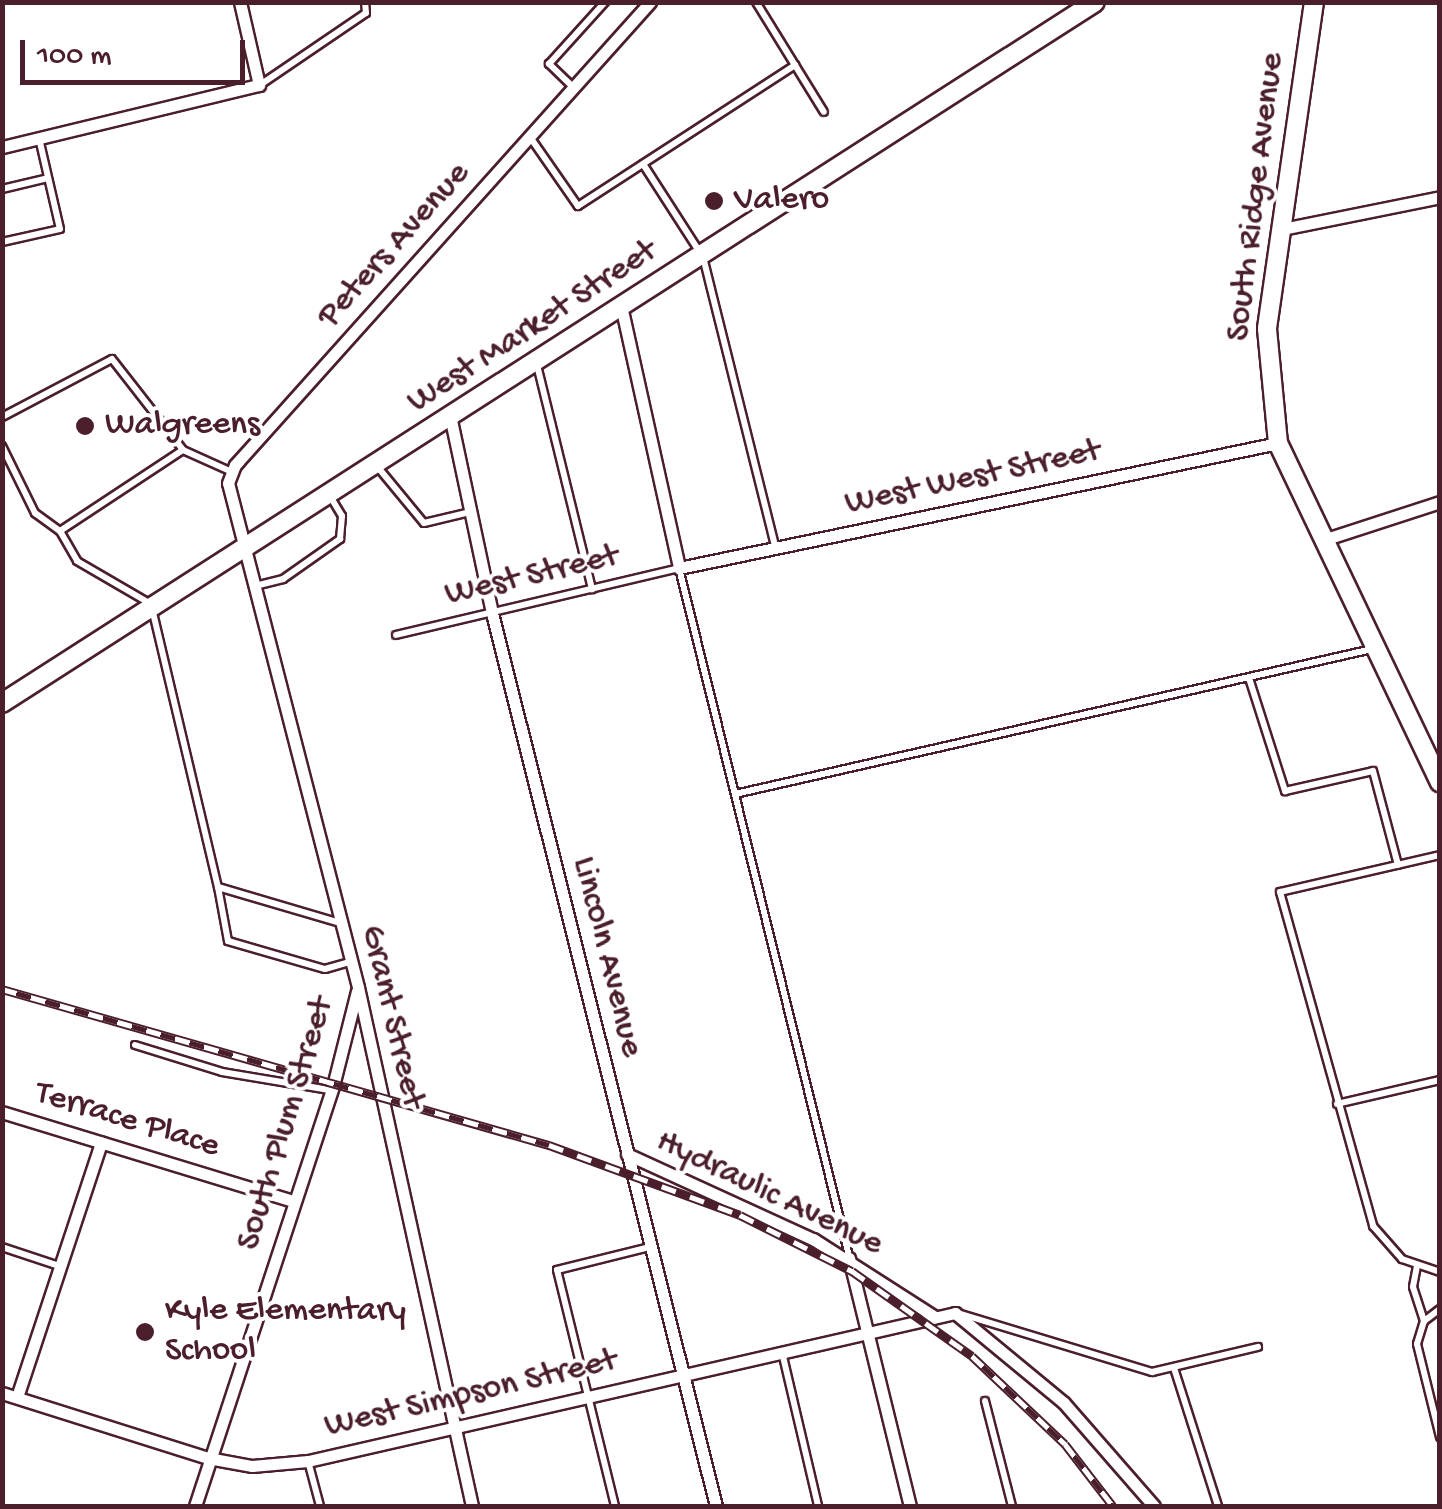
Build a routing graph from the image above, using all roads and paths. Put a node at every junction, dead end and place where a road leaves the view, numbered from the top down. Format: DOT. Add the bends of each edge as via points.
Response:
graph roads {
  1 [pos="240,2"];
  2 [pos="364,2"];
  3 [pos="605,2"];
  4 [pos="650,2"];
  5 [pos="756,2"];
  6 [pos="765,2"];
  7 [pos="1095,2"];
  8 [pos="1314,2"];
  9 [pos="1075,8"];
  10 [pos="762,12"];
  11 [pos="794,65"];
  12 [pos="259,85"];
  13 [pos="574,88"];
  14 [pos="824,112"];
  15 [pos="530,137"];
  16 [pos="40,138"];
  17 [pos="2,147"];
  18 [pos="643,164"];
  19 [pos="48,178"];
  20 [pos="2,188"];
  21 [pos="1440,197"];
  22 [pos="1282,229"];
  23 [pos="2,242"];
  24 [pos="703,257"];
  25 [pos="622,310"];
  26 [pos="537,364"];
  27 [pos="2,417"];
  28 [pos="451,420"];
  29 [pos="1278,443"];
  30 [pos="2,446"];
  31 [pos="183,450"];
  32 [pos="376,465"];
  33 [pos="232,472"];
  34 [pos="329,492"];
  35 [pos="1440,502"];
  36 [pos="471,512"];
  37 [pos="60,531"];
  38 [pos="1326,539"];
  39 [pos="242,544"];
  40 [pos="776,548"];
  41 [pos="679,568"];
  42 [pos="254,586"];
  43 [pos="592,589"];
  44 [pos="151,604"];
  45 [pos="492,613"];
  46 [pos="396,635"];
  47 [pos="1378,647"];
  48 [pos="1249,678"];
  49 [pos="2,703"];
  50 [pos="1440,782"];
  51 [pos="735,794"];
  52 [pos="1440,856"];
  53 [pos="1398,865"];
  54 [pos="218,887"];
  55 [pos="341,923"];
  56 [pos="351,962"];
  57 [pos="358,987"];
  58 [pos="135,1045"];
  59 [pos="1440,1080"];
  60 [pos="331,1090"];
  61 [pos="1338,1104"];
  62 [pos="2,1112"];
  63 [pos="101,1142"];
  64 [pos="627,1154"];
  65 [pos="293,1201"];
  66 [pos="2,1247"];
  67 [pos="650,1247"];
  68 [pos="849,1258"];
  69 [pos="60,1266"];
  70 [pos="1417,1266"];
  71 [pos="1440,1272"];
  72 [pos="1440,1310"];
  73 [pos="955,1313"];
  74 [pos="935,1318"];
  75 [pos="1424,1320"];
  76 [pos="865,1332"];
  77 [pos="1258,1347"];
  78 [pos="782,1352"];
  79 [pos="1174,1368"];
  80 [pos="684,1375"];
  81 [pos="2,1393"];
  82 [pos="588,1396"];
  83 [pos="17,1397"];
  84 [pos="986,1401"];
  85 [pos="453,1426"];
  86 [pos="1440,1437"];
  87 [pos="208,1458"];
  88 [pos="308,1461"];
  89 [pos="195,1506"];
  90 [pos="320,1506"];
  91 [pos="472,1506"];
  92 [pos="615,1506"];
  93 [pos="716,1506"];
  94 [pos="818,1506"];
  95 [pos="910,1506"];
  96 [pos="1012,1506"];
  97 [pos="1154,1506"];
  98 [pos="1218,1506"];
  1 -- 12 [label="street"];
  2 -- 12 [label="lane" via="366,13"];
  3 -- 13 [label="lane" via="548,64"];
  4 -- 13 [label="street, Peters Avenue"];
  5 -- 10 [label="lane"];
  6 -- 10 [label="lane"];
  7 -- 9 [label="main road, West Market Street"];
  8 -- 22 [label="main road, South Ridge Avenue"];
  9 -- 24 [label="main road, West Market Street"];
  10 -- 11 [label="lane"];
  11 -- 14 [label="lane"];
  11 -- 18 [label="lane"];
  12 -- 16 [label="street"];
  13 -- 15 [label="street, Peters Avenue"];
  15 -- 18 [label="lane" via="578,206"];
  15 -- 33 [label="street, Peters Avenue"];
  16 -- 17 [label="street"];
  16 -- 19 [label="lane"];
  18 -- 24 [label="lane"];
  19 -- 20 [label="lane"];
  19 -- 23 [label="lane" via="60,229"];
  21 -- 22 [label="street"];
  22 -- 29 [label="main road, South Ridge Avenue" via="1267,329"];
  24 -- 25 [label="main road, West Market Street"];
  24 -- 40 [label="lane"];
  25 -- 26 [label="main road, West Market Street"];
  25 -- 41 [label="street"];
  26 -- 28 [label="main road, West Market Street"];
  26 -- 43 [label="lane"];
  27 -- 31 [label="lane" via="112,359"];
  28 -- 32 [label="main road, West Market Street"];
  28 -- 36 [label="street, Lincoln Avenue"];
  29 -- 38 [label="main road, South Ridge Avenue"];
  29 -- 40 [label="street, West West Street"];
  30 -- 37 [label="lane" via="35,513"];
  31 -- 33 [label="lane"];
  31 -- 37 [label="lane"];
  32 -- 34 [label="main road, West Market Street"];
  32 -- 36 [label="lane" via="424,524"];
  33 -- 39 [label="street" via="229,506"];
  34 -- 39 [label="main road, West Market Street"];
  34 -- 42 [label="lane" via="342,516 340,540 284,579"];
  35 -- 38 [label="street"];
  36 -- 45 [label="street, Lincoln Avenue"];
  37 -- 44 [label="lane" via="86,570"];
  38 -- 47 [label="main road, South Ridge Avenue"];
  39 -- 42 [label="street, Grant Street"];
  39 -- 44 [label="main road, West Market Street"];
  40 -- 41 [label="street, West West Street"];
  41 -- 43 [label="lane, West Street"];
  41 -- 51 [label="lane"];
  42 -- 55 [label="street, Grant Street"];
  43 -- 45 [label="lane, West Street"];
  44 -- 49 [label="main road, West Market Street"];
  44 -- 54 [label="lane"];
  45 -- 46 [label="lane, West Street"];
  45 -- 64 [label="street, Lincoln Avenue"];
  47 -- 48 [label="lane"];
  47 -- 50 [label="main road, South Ridge Avenue"];
  48 -- 51 [label="lane"];
  48 -- 53 [label="lane" via="1284,791 1373,771"];
  51 -- 68 [label="lane"];
  52 -- 53 [label="lane"];
  53 -- 61 [label="lane" via="1280,892"];
  54 -- 55 [label="lane"];
  54 -- 56 [label="lane" via="228,941 325,970"];
  55 -- 56 [label="street, Grant Street"];
  56 -- 57 [label="street, Grant Street"];
  57 -- 60 [label="street, South Plum Street"];
  57 -- 85 [label="street, Grant Street"];
  58 -- 60 [label="lane" via="222,1072"];
  59 -- 61 [label="lane"];
  60 -- 65 [label="street, South Plum Street"];
  61 -- 70 [label="lane" via="1373,1226"];
  62 -- 63 [label="street, Terrace Place"];
  63 -- 65 [label="street, Terrace Place"];
  63 -- 69 [label="street"];
  64 -- 67 [label="street, Lincoln Avenue"];
  64 -- 68 [label="street, Hydraulic Avenue"];
  65 -- 87 [label="street, South Plum Street"];
  66 -- 69 [label="lane"];
  67 -- 80 [label="street, Lincoln Avenue"];
  67 -- 82 [label="lane" via="557,1270"];
  68 -- 74 [label="street, Hydraulic Avenue"];
  68 -- 76 [label="street"];
  69 -- 83 [label="street"];
  70 -- 71 [label="lane"];
  70 -- 75 [label="lane" via="1412,1287"];
  72 -- 75 [label="lane"];
  73 -- 74 [label="street, West Simpson Street"];
  73 -- 79 [label="lane" via="1152,1372"];
  73 -- 97 [label="street" via="1064,1403"];
  74 -- 76 [label="street, West Simpson Street"];
  75 -- 86 [label="lane" via="1418,1370"];
  76 -- 78 [label="street, West Simpson Street"];
  76 -- 95 [label="street"];
  77 -- 79 [label="lane"];
  78 -- 80 [label="street, West Simpson Street"];
  78 -- 94 [label="lane"];
  79 -- 98 [label="lane"];
  80 -- 82 [label="street, West Simpson Street"];
  80 -- 93 [label="street, Lincoln Avenue"];
  81 -- 83 [label="street, West Simpson Street"];
  82 -- 85 [label="street, West Simpson Street"];
  82 -- 92 [label="lane"];
  83 -- 87 [label="street, West Simpson Street"];
  84 -- 96 [label="lane"];
  85 -- 88 [label="street, West Simpson Street"];
  85 -- 91 [label="street, Grant Street"];
  87 -- 88 [label="street, West Simpson Street" via="252,1466"];
  87 -- 89 [label="street, South Plum Street"];
  88 -- 90 [label="lane"];
}
